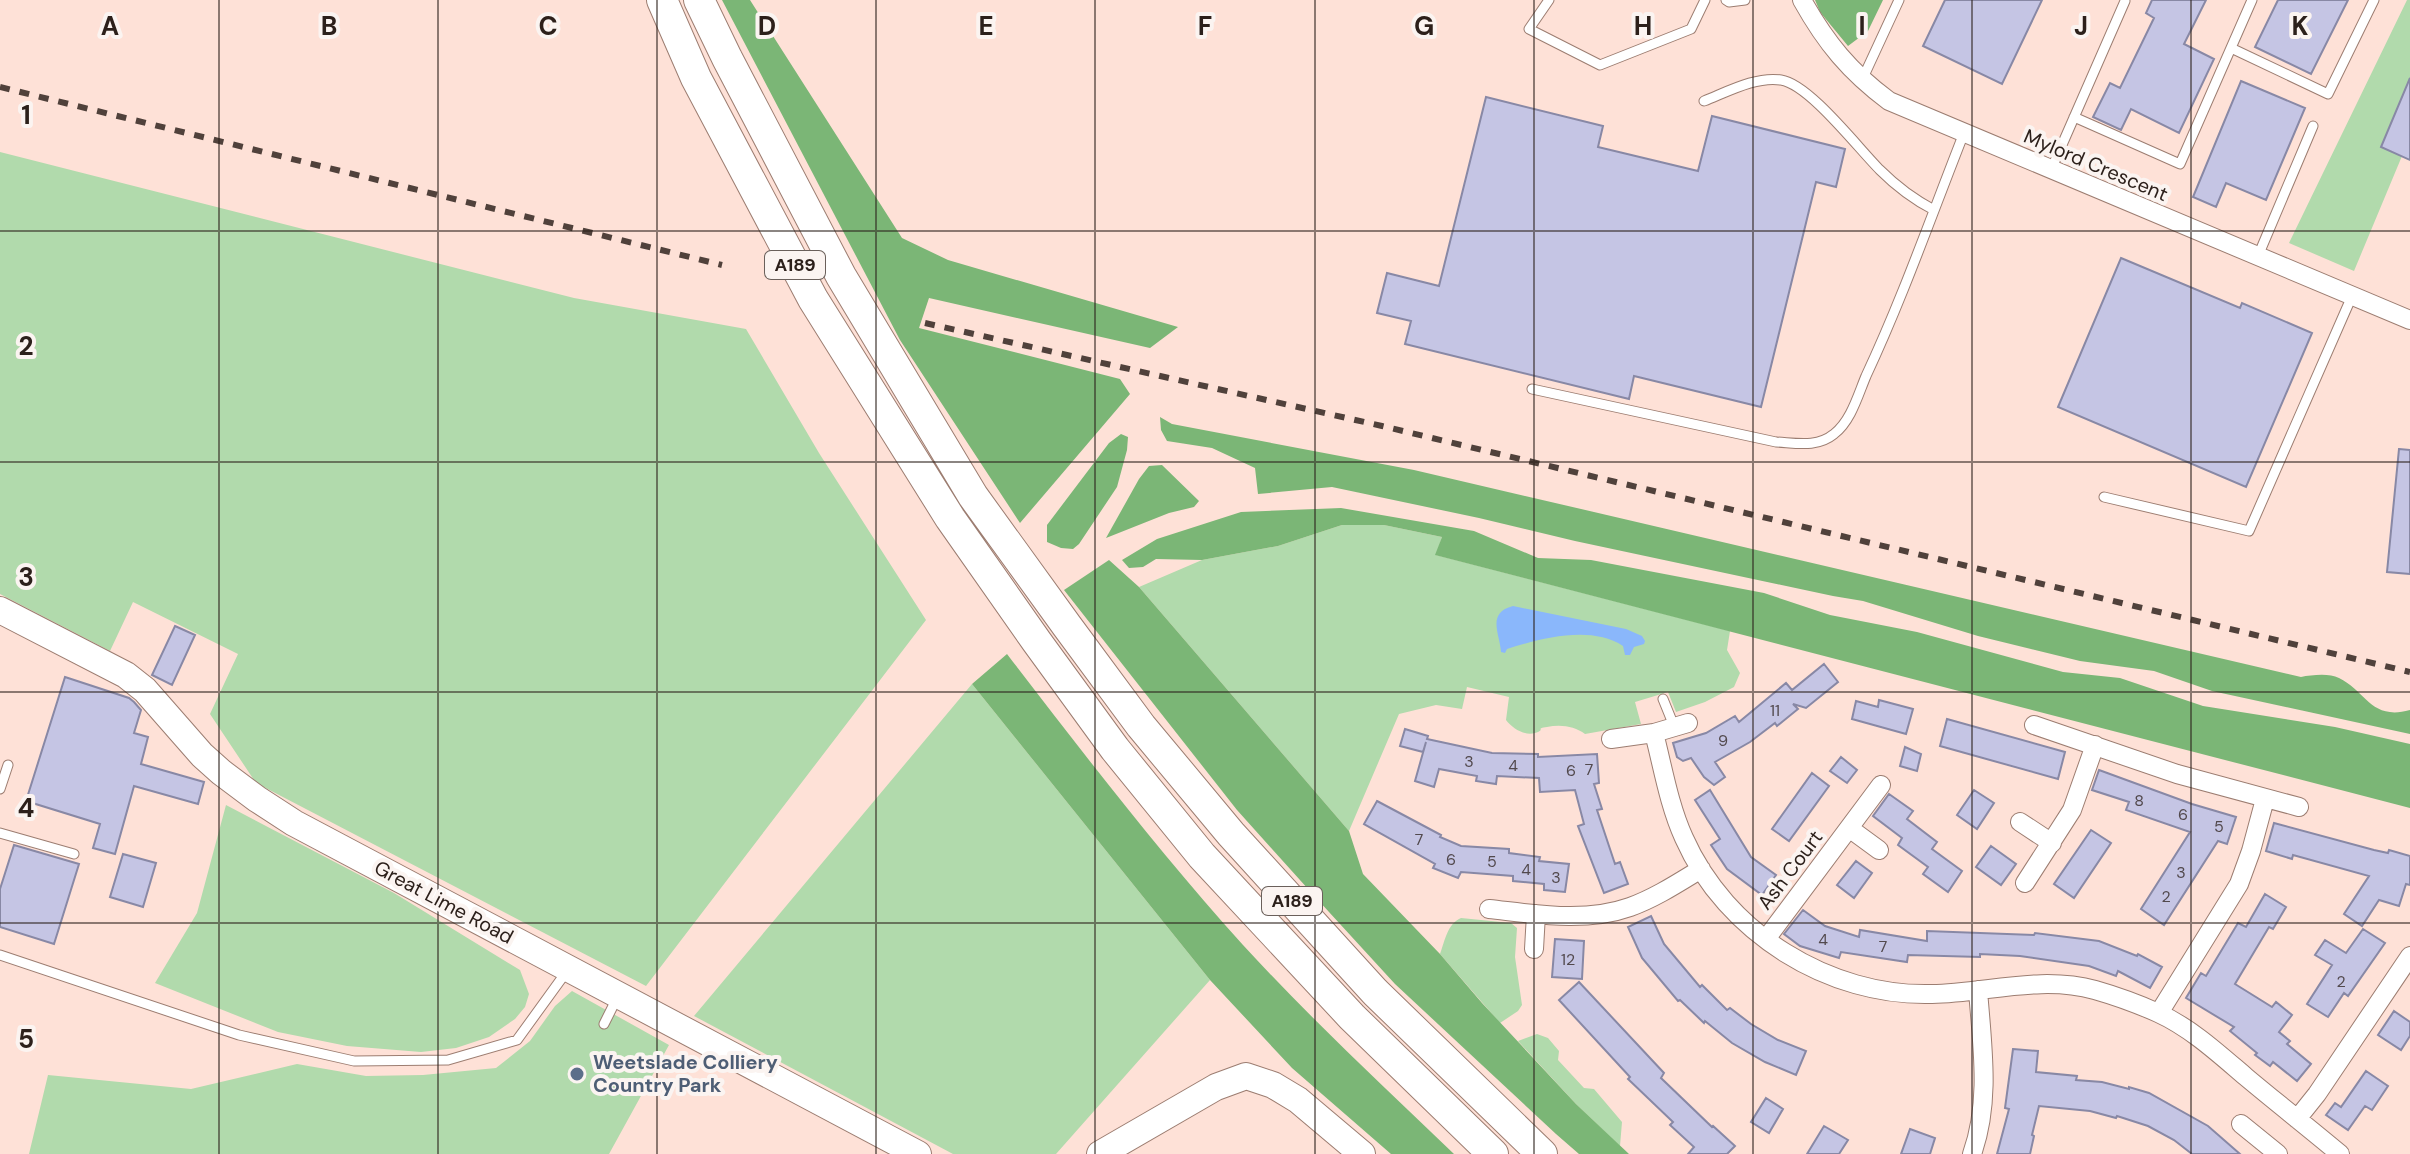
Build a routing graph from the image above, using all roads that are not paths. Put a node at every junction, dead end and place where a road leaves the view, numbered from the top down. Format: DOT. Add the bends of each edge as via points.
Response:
graph roads {
  1 [pos="662,0"];
  2 [pos="699,0"];
  3 [pos="1549,0"];
  4 [pos="1705,0"];
  5 [pos="1726,0"];
  6 [pos="1745,0"];
  7 [pos="1802,0"];
  8 [pos="1899,0"];
  9 [pos="2252,0"];
  10 [pos="2374,0"];
  11 [pos="2125,1"];
  12 [pos="2231,48"];
  13 [pos="1862,80"];
  14 [pos="1704,101"];
  15 [pos="2074,117"];
  16 [pos="2313,126"];
  17 [pos="1964,133"];
  18 [pos="2051,170"];
  19 [pos="1934,210"];
  20 [pos="2258,256"];
  21 [pos="2352,296"];
  22 [pos="2410,320"];
  23 [pos="1532,389"];
  24 [pos="2104,497"];
  25 [pos="0,610"];
  26 [pos="1663,699"];
  27 [pos="1681,725"];
  28 [pos="2034,725"];
  29 [pos="1654,733"];
  30 [pos="1611,739"];
  31 [pos="2095,745"];
  32 [pos="8,765"];
  33 [pos="1881,785"];
  34 [pos="0,789"];
  35 [pos="2265,799"];
  36 [pos="2299,807"];
  37 [pos="2020,822"];
  38 [pos="1849,828"];
  39 [pos="0,833"];
  40 [pos="2052,843"];
  41 [pos="1879,850"];
  42 [pos="74,854"];
  43 [pos="1701,869"];
  44 [pos="2025,883"];
  45 [pos="1489,909"];
  46 [pos="1536,914"];
  47 [pos="1766,939"];
  48 [pos="1534,949"];
  49 [pos="0,955"];
  50 [pos="2410,956"];
  51 [pos="569,969"];
  52 [pos="2402,984"];
  53 [pos="1978,990"];
  54 [pos="619,995"];
  55 [pos="2159,1013"];
  56 [pos="604,1024"];
  57 [pos="2297,1119"];
  58 [pos="2241,1124"];
  59 [pos="2270,1152"];
  60 [pos="918,1154"];
  61 [pos="1100,1154"];
  62 [pos="1362,1154"];
  63 [pos="1493,1154"];
  64 [pos="1542,1154"];
  65 [pos="1972,1154"];
  66 [pos="2340,1154"];
  1 -- 63 [label="main road, A189" via="696,78 813,299 950,518 1037,642 1202,856 1352,1017"];
  2 -- 64 [label="main road, A189" via="841,276 973,496 1067,626 1231,834 1375,992"];
  3 -- 4 [label="lane" via="1529,29 1600,65 1691,29"];
  5 -- 6 [label="lane"];
  7 -- 13 [label="street, Mylord Crescent" via="1826,41"];
  8 -- 13 [label="lane"];
  9 -- 12 [label="lane"];
  10 -- 12 [label="lane" via="2328,94"];
  11 -- 15 [label="lane"];
  12 -- 15 [label="lane" via="2180,164"];
  13 -- 17 [label="street, Mylord Crescent" via="1889,101"];
  14 -- 19 [label="lane" via="1763,80 1793,84 1903,191"];
  15 -- 18 [label="lane"];
  16 -- 20 [label="lane"];
  17 -- 18 [label="street, Mylord Crescent"];
  17 -- 19 [label="lane"];
  18 -- 20 [label="street, Mylord Crescent"];
  19 -- 23 [label="lane" via="1849,414 1835,434 1822,441 1776,442"];
  20 -- 21 [label="street, Mylord Crescent"];
  21 -- 22 [label="street, Mylord Crescent"];
  21 -- 24 [label="lane" via="2249,531"];
  25 -- 51 [label="main road, Great Lime Road" via="126,675 221,772 285,817"];
  26 -- 27 [label="lane"];
  27 -- 29 [label="street"];
  28 -- 31 [label="street"];
  29 -- 30 [label="street"];
  29 -- 43 [label="street" via="1672,806"];
  31 -- 35 [label="street"];
  31 -- 40 [label="street" via="2078,797"];
  32 -- 34 [label="lane"];
  33 -- 38 [label="street, Ash Court"];
  35 -- 36 [label="street"];
  35 -- 55 [label="street" via="2239,884"];
  37 -- 40 [label="street"];
  38 -- 41 [label="street, Ash Court"];
  38 -- 47 [label="street, Ash Court"];
  39 -- 42 [label="lane"];
  40 -- 44 [label="street"];
  43 -- 46 [label="street" via="1621,910"];
  43 -- 47 [label="street" via="1725,903"];
  45 -- 46 [label="street"];
  46 -- 48 [label="street"];
  47 -- 53 [label="street" via="1819,971 1861,986 1910,994"];
  49 -- 51 [label="lane" via="239,1035 354,1061 448,1060 517,1040"];
  50 -- 52 [label="street"];
  51 -- 54 [label="main road, Great Lime Road"];
  52 -- 57 [label="street"];
  53 -- 55 [label="street" via="2066,985"];
  53 -- 65 [label="street" via="1983,1095"];
  54 -- 56 [label="lane"];
  54 -- 60 [label="main road, Great Lime Road"];
  55 -- 57 [label="street" via="2203,1041"];
  57 -- 66 [label="street"];
  58 -- 59 [label="street"];
  61 -- 62 [label="main road" via="1216,1087 1246,1076 1298,1100"];
}
